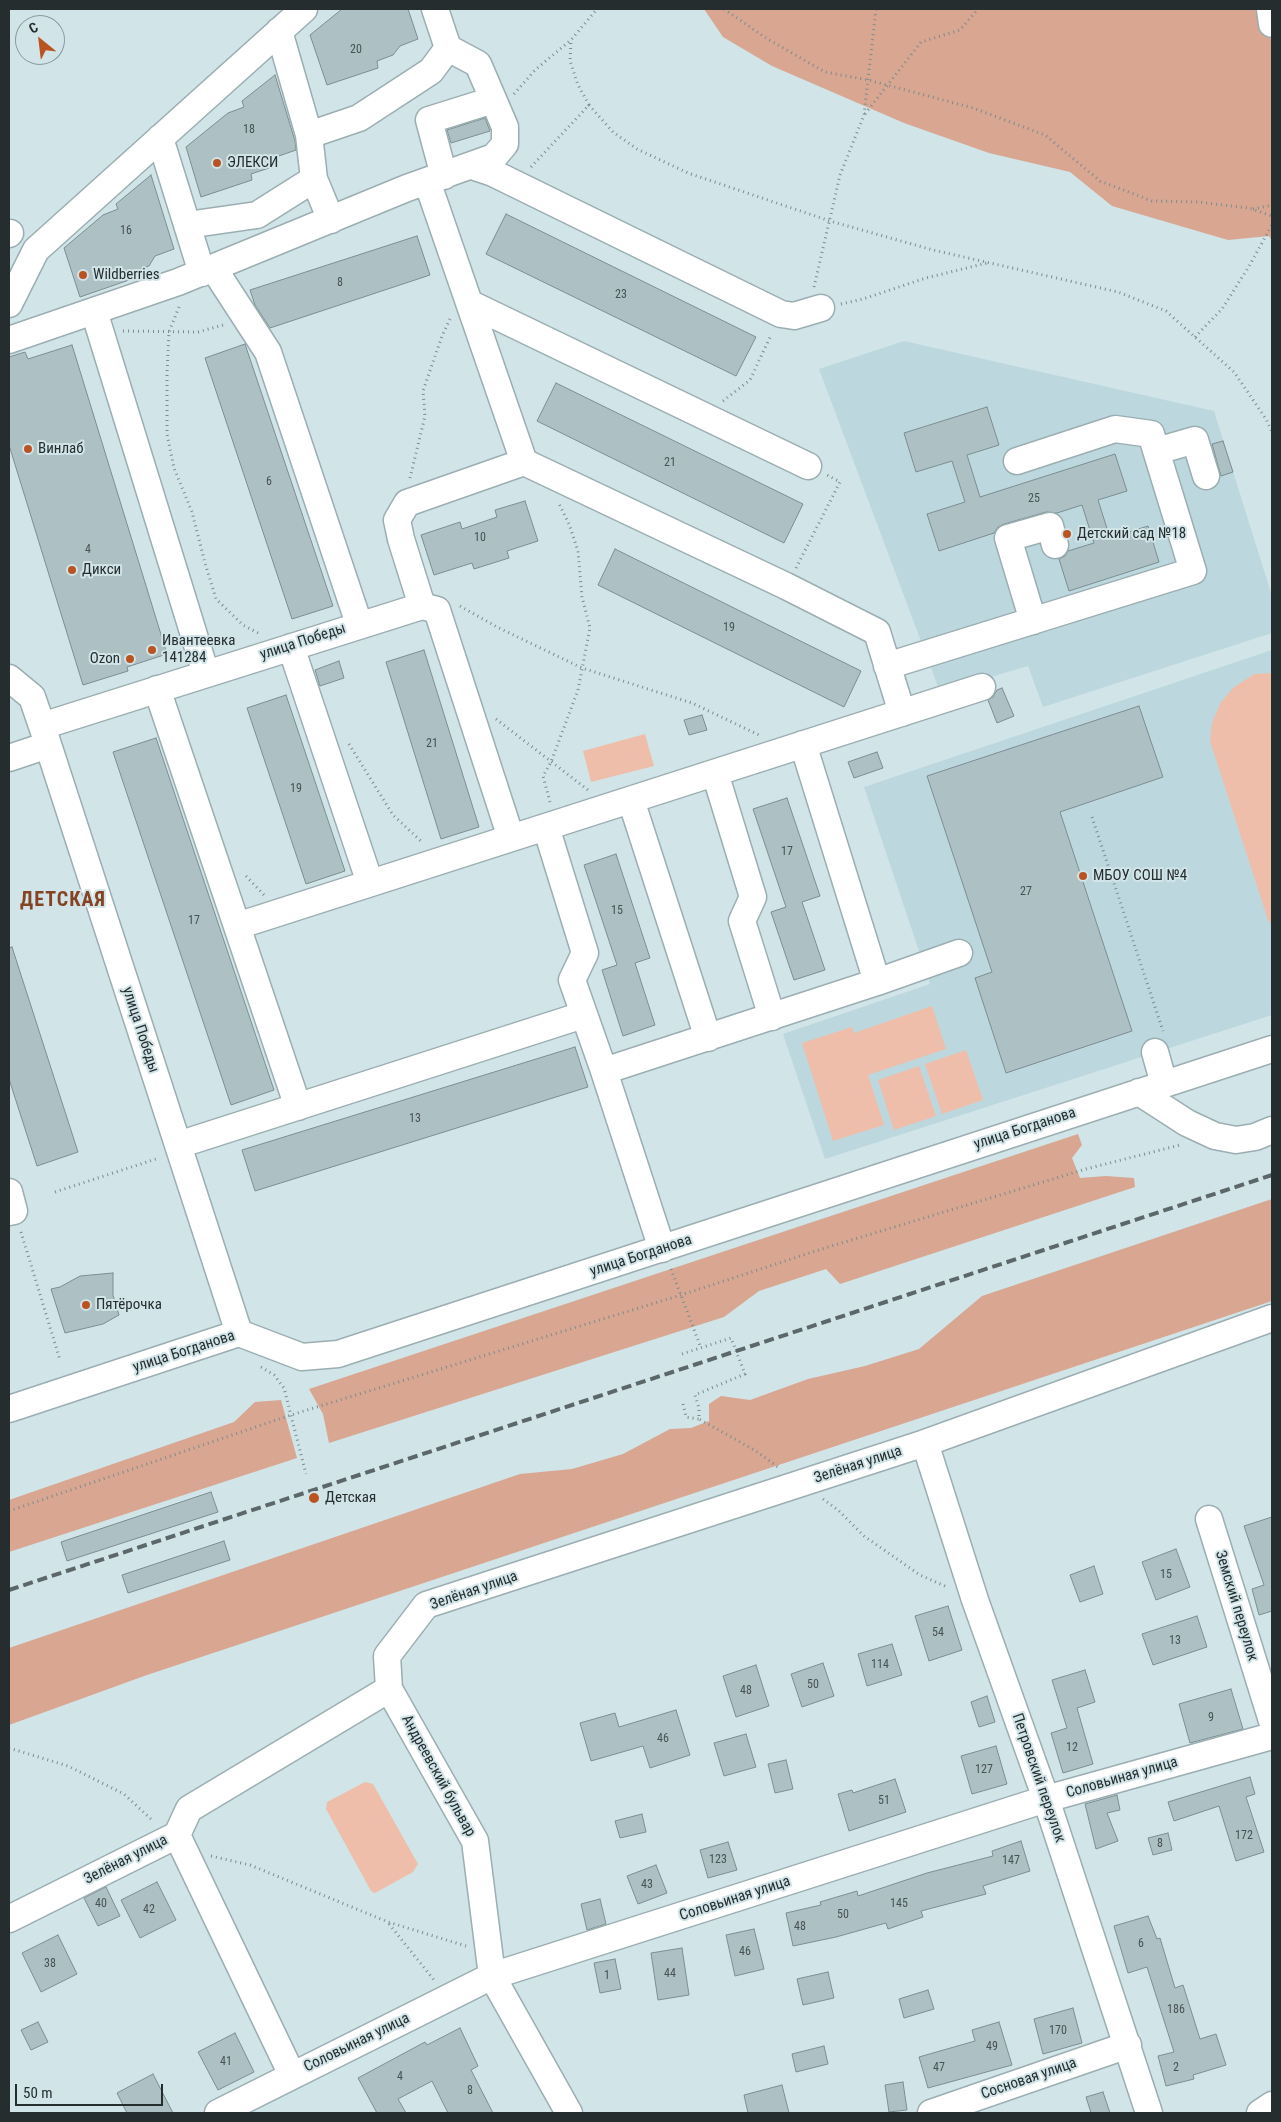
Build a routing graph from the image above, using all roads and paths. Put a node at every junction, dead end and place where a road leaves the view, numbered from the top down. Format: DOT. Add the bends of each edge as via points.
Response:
graph roads {
  1 [pos="304,9"];
  2 [pos="435,9"];
  3 [pos="597,9"];
  4 [pos="724,9"];
  5 [pos="876,9"];
  6 [pos="978,9"];
  7 [pos="1270,9"];
  8 [pos="1272,24"];
  9 [pos="279,31"];
  10 [pos="571,40"];
  11 [pos="448,48"];
  12 [pos="868,80"];
  13 [pos="887,85"];
  14 [pos="589,105"];
  15 [pos="496,106"];
  16 [pos="864,115"];
  17 [pos="309,135"];
  18 [pos="160,138"];
  19 [pos="472,166"];
  20 [pos="436,178"];
  21 [pos="314,179"];
  22 [pos="516,184"];
  23 [pos="1272,205"];
  24 [pos="1252,209"];
  25 [pos="1272,216"];
  26 [pos="330,220"];
  27 [pos="830,221"];
  28 [pos="187,225"];
  29 [pos="1272,225"];
  30 [pos="988,263"];
  31 [pos="201,273"];
  32 [pos="467,296"];
  33 [pos="9,304"];
  34 [pos="814,310"];
  35 [pos="780,314"];
  36 [pos="245,316"];
  37 [pos="97,321"];
  38 [pos="169,332"];
  39 [pos="1195,337"];
  40 [pos="9,340"];
  41 [pos="706,416"];
  42 [pos="1272,432"];
  43 [pos="1157,451"];
  44 [pos="1017,461"];
  45 [pos="524,462"];
  46 [pos="808,466"];
  47 [pos="1206,476"];
  48 [pos="840,482"];
  49 [pos="557,500"];
  50 [pos="407,503"];
  51 [pos="1055,545"];
  52 [pos="786,586"];
  53 [pos="455,603"];
  54 [pos="422,606"];
  55 [pos="1033,621"];
  56 [pos="359,624"];
  57 [pos="266,638"];
  58 [pos="291,647"];
  59 [pos="887,666"];
  60 [pos="582,668"];
  61 [pos="206,674"];
  62 [pos="9,678"];
  63 [pos="982,687"];
  64 [pos="158,689"];
  65 [pos="902,713"];
  66 [pos="494,717"];
  67 [pos="45,736"];
  68 [pos="343,737"];
  69 [pos="796,747"];
  70 [pos="9,758"];
  71 [pos="552,762"];
  72 [pos="715,773"];
  73 [pos="620,803"];
  74 [pos="1092,817"];
  75 [pos="546,827"];
  76 [pos="511,838"];
  77 [pos="448,858"];
  78 [pos="245,875"];
  79 [pos="370,883"];
  80 [pos="283,911"];
  81 [pos="237,926"];
  82 [pos="959,953"];
  83 [pos="877,982"];
  84 [pos="583,1016"];
  85 [pos="772,1017"];
  86 [pos="708,1038"];
  87 [pos="1160,1045"];
  88 [pos="1272,1049"];
  89 [pos="604,1071"];
  90 [pos="1164,1084"];
  91 [pos="1139,1092"];
  92 [pos="298,1107"];
  93 [pos="1272,1130"];
  94 [pos="1215,1136"];
  95 [pos="179,1149"];
  96 [pos="55,1192"];
  97 [pos="11,1205"];
  98 [pos="665,1256"];
  99 [pos="682,1295"];
  100 [pos="1272,1318"];
  101 [pos="239,1333"];
  102 [pos="701,1348"];
  103 [pos="682,1354"];
  104 [pos="60,1360"];
  105 [pos="260,1367"];
  106 [pos="683,1404"];
  107 [pos="9,1410"];
  108 [pos="292,1415"];
  109 [pos="699,1419"];
  110 [pos="925,1443"];
  111 [pos="306,1474"];
  112 [pos="800,1483"];
  113 [pos="9,1511"];
  114 [pos="1209,1519"];
  115 [pos="975,1600"];
  116 [pos="390,1689"];
  117 [pos="1272,1721"];
  118 [pos="1272,1736"];
  119 [pos="9,1748"];
  120 [pos="1046,1800"];
  121 [pos="177,1835"];
  122 [pos="206,1855"];
  123 [pos="9,1919"];
  124 [pos="388,1922"];
  125 [pos="490,1964"];
  126 [pos="448,1998"];
  127 [pos="1128,2045"];
  128 [pos="292,2075"];
  129 [pos="1272,2105"];
  130 [pos="218,2113"];
  131 [pos="569,2113"];
  132 [pos="931,2113"];
  133 [pos="1149,2113"];
  134 [pos="1260,2113"];
  1 -- 9 [label="street"];
  2 -- 11 [label="street"];
  3 -- 10 [label="path"];
  4 -- 12 [label="path" via="824,72"];
  5 -- 12 [label="path"];
  6 -- 13 [label="path" via="960,30 921,42"];
  7 -- 8 [label="street"];
  9 -- 17 [label="street"];
  9 -- 18 [label="street"];
  10 -- 14 [label="path" via="570,61"];
  10 -- 15 [label="path"];
  11 -- 15 [label="street" via="478,64"];
  11 -- 17 [label="street" via="431,71 359,118"];
  12 -- 13 [label="path"];
  12 -- 16 [label="path"];
  13 -- 16 [label="path"];
  13 -- 24 [label="path" via="973,108 1045,135 1100,181 1152,201 1197,202"];
  14 -- 22 [label="path"];
  14 -- 27 [label="path" via="613,132 638,149 688,174"];
  15 -- 19 [label="street" via="505,127 505,144 494,157"];
  15 -- 20 [label="street" via="429,120"];
  16 -- 27 [label="path" via="840,175"];
  17 -- 21 [label="street"];
  18 -- 28 [label="street"];
  18 -- 33 [label="street" via="36,250"];
  19 -- 20 [label="street"];
  19 -- 22 [label="street"];
  20 -- 26 [label="street"];
  20 -- 32 [label="street"];
  21 -- 26 [label="street"];
  21 -- 28 [label="street" via="257,214"];
  22 -- 35 [label="street"];
  23 -- 24 [label="path"];
  24 -- 25 [label="path"];
  26 -- 31 [label="street"];
  27 -- 30 [label="path"];
  27 -- 34 [label="path"];
  28 -- 31 [label="street"];
  29 -- 39 [label="path" via="1222,309"];
  30 -- 34 [label="path"];
  30 -- 39 [label="path" via="1118,292 1166,311"];
  31 -- 36 [label="street"];
  31 -- 37 [label="street"];
  31 -- 38 [label="path"];
  32 -- 41 [label="street"];
  32 -- 45 [label="street"];
  32 -- 50 [label="path" via="442,336 423,391 425,416 411,469"];
  34 -- 35 [label="street" via="794,316"];
  35 -- 41 [label="path" via="750,380"];
  36 -- 38 [label="path" via="198,332"];
  36 -- 56 [label="street" via="268,352"];
  37 -- 38 [label="path"];
  37 -- 40 [label="street"];
  37 -- 61 [label="street"];
  38 -- 57 [label="path" via="167,434 174,468 192,512 204,564 216,599"];
  39 -- 42 [label="path" via="1234,372"];
  41 -- 46 [label="street"];
  43 -- 44 [label="street" via="1152,434 1115,429"];
  43 -- 47 [label="street" via="1195,440"];
  43 -- 55 [label="street" via="1193,571"];
  45 -- 50 [label="street"];
  45 -- 52 [label="street"];
  48 -- 52 [label="path"];
  49 -- 60 [label="path" via="578,551 582,597 590,628"];
  50 -- 54 [label="street" via="397,520"];
  51 -- 55 [label="street" via="1050,526 1008,538"];
  52 -- 59 [label="street" via="876,632"];
  53 -- 60 [label="path"];
  54 -- 56 [label="street, улица Победы"];
  54 -- 76 [label="street" via="437,610"];
  55 -- 59 [label="street"];
  56 -- 58 [label="street, улица Победы"];
  58 -- 61 [label="street, улица Победы"];
  58 -- 79 [label="street"];
  59 -- 65 [label="street"];
  60 -- 69 [label="path" via="692,703"];
  60 -- 71 [label="path" via="578,690"];
  61 -- 64 [label="street, улица Победы"];
  62 -- 67 [label="street, улица Победы" via="32,697"];
  63 -- 65 [label="street"];
  64 -- 67 [label="street, улица Победы"];
  64 -- 81 [label="street"];
  65 -- 69 [label="street"];
  66 -- 71 [label="path"];
  67 -- 70 [label="street"];
  67 -- 95 [label="street, улица Победы"];
  68 -- 77 [label="path" via="393,815 420,841"];
  69 -- 72 [label="street"];
  69 -- 83 [label="street"];
  71 -- 73 [label="path"];
  71 -- 75 [label="path" via="543,776 550,798"];
  72 -- 73 [label="street"];
  72 -- 85 [label="street" via="753,897 742,921"];
  73 -- 75 [label="street"];
  73 -- 86 [label="street"];
  74 -- 87 [label="path"];
  75 -- 76 [label="street"];
  75 -- 84 [label="street" via="585,953 572,980"];
  76 -- 77 [label="street"];
  77 -- 79 [label="street"];
  78 -- 80 [label="path"];
  79 -- 80 [label="street"];
  80 -- 81 [label="street"];
  81 -- 92 [label="street"];
  82 -- 83 [label="street"];
  83 -- 85 [label="street"];
  84 -- 89 [label="street"];
  84 -- 92 [label="street"];
  85 -- 86 [label="street"];
  86 -- 89 [label="street"];
  87 -- 90 [label="street"];
  88 -- 90 [label="street, улица Богданова"];
  89 -- 98 [label="street"];
  90 -- 91 [label="street, улица Богданова"];
  91 -- 94 [label="street" via="1187,1123"];
  91 -- 98 [label="street, улица Богданова"];
  92 -- 95 [label="street"];
  93 -- 94 [label="street" via="1236,1140"];
  94 -- 99 [label="path" via="1067,1175"];
  95 -- 96 [label="path"];
  95 -- 101 [label="street, улица Победы"];
  97 -- 104 [label="path"];
  98 -- 99 [label="path"];
  98 -- 101 [label="street, улица Богданова" via="338,1354 302,1357"];
  99 -- 102 [label="path"];
  99 -- 108 [label="path"];
  100 -- 110 [label="street, Зелёная улица"];
  101 -- 107 [label="street, улица Богданова"];
  102 -- 103 [label="path"];
  102 -- 109 [label="path" via="731,1338 745,1374 695,1395"];
  105 -- 108 [label="path" via="274,1375 284,1388"];
  106 -- 109 [label="path" via="686,1417"];
  108 -- 111 [label="path"];
  108 -- 113 [label="path"];
  109 -- 112 [label="path" via="756,1451"];
  110 -- 112 [label="street, Зелёная улица"];
  110 -- 115 [label="street, Петровский переулок"];
  112 -- 115 [label="path" via="838,1510 864,1536 920,1575"];
  112 -- 116 [label="street, Зелёная улица" via="426,1606 387,1656"];
  114 -- 117 [label="street, Земский переулок"];
  115 -- 120 [label="street, Петровский переулок"];
  116 -- 121 [label="street, Зелёная улица" via="189,1809"];
  116 -- 125 [label="street, Андреевский бульвар" via="475,1841"];
  118 -- 120 [label="street, Соловьиная улица"];
  119 -- 121 [label="path" via="68,1766 124,1794 152,1820"];
  120 -- 125 [label="street, Соловьиная улица"];
  120 -- 127 [label="street, Петровский переулок"];
  121 -- 123 [label="street, Зелёная улица"];
  121 -- 128 [label="street"];
  122 -- 124 [label="path" via="250,1865"];
  124 -- 125 [label="path"];
  124 -- 126 [label="path"];
  125 -- 126 [label="street, Соловьиная улица"];
  125 -- 131 [label="street, Андреевский бульвар"];
  126 -- 128 [label="street, Соловьиная улица"];
  127 -- 132 [label="street, Сосновая улица"];
  127 -- 133 [label="street, Петровский переулок"];
  128 -- 130 [label="street, Соловьиная улица"];
  129 -- 134 [label="street"];
}
